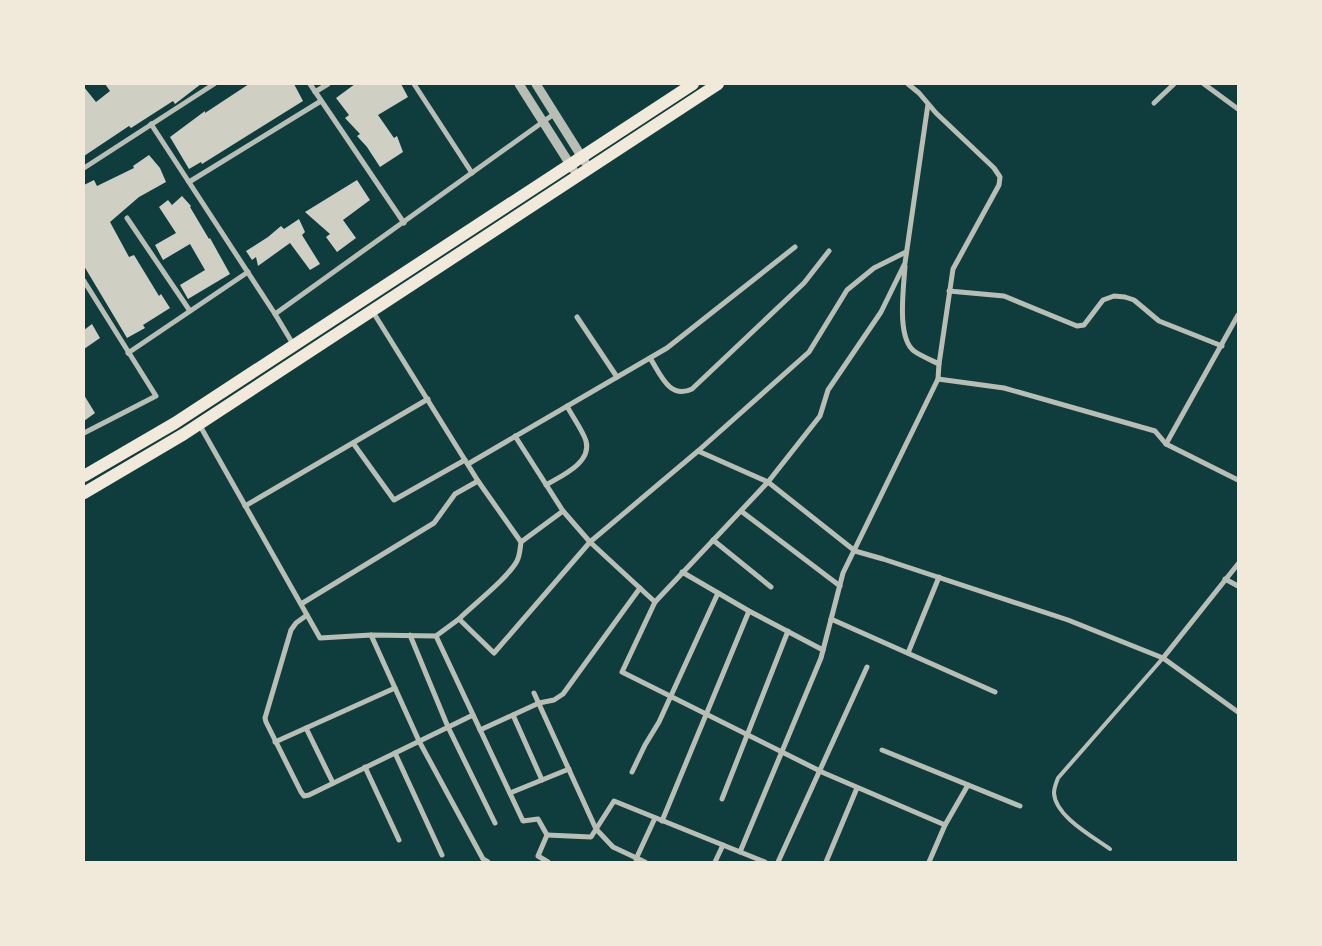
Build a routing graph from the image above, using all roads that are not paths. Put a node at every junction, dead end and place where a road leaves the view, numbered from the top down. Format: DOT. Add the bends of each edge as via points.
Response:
graph roads {
  1 [pos="214,84"];
  2 [pos="310,84"];
  3 [pos="328,84"];
  4 [pos="414,84"];
  5 [pos="518,84"];
  6 [pos="536,84"];
  7 [pos="693,84"];
  8 [pos="718,84"];
  9 [pos="908,84"];
  10 [pos="1174,84"];
  11 [pos="1204,84"];
  12 [pos="315,92"];
  13 [pos="321,100"];
  14 [pos="1154,103"];
  15 [pos="928,104"];
  16 [pos="1238,109"];
  17 [pos="554,114"];
  18 [pos="542,122"];
  19 [pos="151,124"];
  20 [pos="582,156"];
  21 [pos="570,164"];
  22 [pos="84,168"];
  23 [pos="589,168"];
  24 [pos="472,173"];
  25 [pos="577,176"];
  26 [pos="189,182"];
  27 [pos="127,218"];
  28 [pos="404,223"];
  29 [pos="795,247"];
  30 [pos="829,251"];
  31 [pos="906,252"];
  32 [pos="905,263"];
  33 [pos="248,272"];
  34 [pos="84,282"];
  35 [pos="949,291"];
  36 [pos="372,310"];
  37 [pos="190,311"];
  38 [pos="276,314"];
  39 [pos="1238,315"];
  40 [pos="577,317"];
  41 [pos="294,345"];
  42 [pos="1222,346"];
  43 [pos="128,353"];
  44 [pos="650,358"];
  45 [pos="939,364"];
  46 [pos="616,377"];
  47 [pos="938,379"];
  48 [pos="428,399"];
  49 [pos="567,406"];
  50 [pos="199,424"];
  51 [pos="84,433"];
  52 [pos="515,436"];
  53 [pos="352,443"];
  54 [pos="1166,444"];
  55 [pos="698,451"];
  56 [pos="467,462"];
  57 [pos="84,476"];
  58 [pos="1238,480"];
  59 [pos="478,481"];
  60 [pos="768,482"];
  61 [pos="546,485"];
  62 [pos="84,492"];
  63 [pos="245,506"];
  64 [pos="563,511"];
  65 [pos="741,511"];
  66 [pos="713,540"];
  67 [pos="521,542"];
  68 [pos="590,542"];
  69 [pos="855,551"];
  70 [pos="1238,564"];
  71 [pos="682,572"];
  72 [pos="939,577"];
  73 [pos="1225,579"];
  74 [pos="840,586"];
  75 [pos="1238,586"];
  76 [pos="771,587"];
  77 [pos="640,588"];
  78 [pos="718,593"];
  79 [pos="654,602"];
  80 [pos="301,604"];
  81 [pos="750,611"];
  82 [pos="307,615"];
  83 [pos="459,619"];
  84 [pos="831,619"];
  85 [pos="788,631"];
  86 [pos="372,635"];
  87 [pos="410,635"];
  88 [pos="436,636"];
  89 [pos="823,650"];
  90 [pos="908,653"];
  91 [pos="1163,658"];
  92 [pos="867,668"];
  93 [pos="395,688"];
  94 [pos="995,692"];
  95 [pos="534,693"];
  96 [pos="670,696"];
  97 [pos="539,703"];
  98 [pos="1238,712"];
  99 [pos="706,714"];
  100 [pos="473,715"];
  101 [pos="512,715"];
  102 [pos="448,727"];
  103 [pos="306,728"];
  104 [pos="480,730"];
  105 [pos="748,735"];
  106 [pos="419,741"];
  107 [pos="275,742"];
  108 [pos="882,750"];
  109 [pos="781,752"];
  110 [pos="395,753"];
  111 [pos="366,767"];
  112 [pos="569,769"];
  113 [pos="819,771"];
  114 [pos="632,772"];
  115 [pos="542,780"];
  116 [pos="333,783"];
  117 [pos="968,785"];
  118 [pos="857,788"];
  119 [pos="510,793"];
  120 [pos="722,799"];
  121 [pos="1020,806"];
  122 [pos="655,818"];
  123 [pos="662,820"];
  124 [pos="495,823"];
  125 [pos="945,825"];
  126 [pos="596,829"];
  127 [pos="547,835"];
  128 [pos="399,840"];
  129 [pos="723,845"];
  130 [pos="1110,849"];
  131 [pos="740,852"];
  132 [pos="442,856"];
  133 [pos="538,856"];
  134 [pos="636,859"];
  135 [pos="754,860"];
  136 [pos="484,861"];
  137 [pos="534,862"];
  138 [pos="548,862"];
  139 [pos="645,862"];
  140 [pos="715,862"];
  141 [pos="765,862"];
  142 [pos="778,862"];
  143 [pos="826,862"];
  144 [pos="929,862"];
  1 -- 19 [label="street"];
  2 -- 12 [label="street"];
  3 -- 12 [label="street"];
  4 -- 24 [label="street"];
  5 -- 18 [label="street"];
  6 -- 17 [label="street"];
  7 -- 20 [label="main road"];
  8 -- 23 [label="main road"];
  9 -- 15 [label="street"];
  10 -- 14 [label="street"];
  11 -- 16 [label="street"];
  12 -- 13 [label="street"];
  13 -- 26 [label="street"];
  13 -- 28 [label="street"];
  15 -- 31 [label="street"];
  15 -- 35 [label="street" via="1000,176 999,185 953,269"];
  17 -- 18 [label="street"];
  17 -- 20 [label="street"];
  18 -- 21 [label="street"];
  18 -- 24 [label="street"];
  19 -- 22 [label="street"];
  19 -- 26 [label="street"];
  20 -- 21 [label="main road"];
  20 -- 23 [label="street"];
  21 -- 25 [label="street"];
  21 -- 41 [label="main road"];
  23 -- 25 [label="main road"];
  24 -- 28 [label="street"];
  25 -- 36 [label="main road"];
  26 -- 33 [label="street"];
  27 -- 37 [label="street"];
  28 -- 38 [label="street"];
  29 -- 44 [label="street"];
  30 -- 44 [label="street" via="804,283 692,389 679,392 670,389"];
  31 -- 32 [label="street"];
  31 -- 55 [label="street" via="874,268 847,290 809,352"];
  32 -- 45 [label="street" via="902,316 905,336 912,350"];
  32 -- 60 [label="street" via="880,312 828,390 820,416"];
  33 -- 37 [label="street"];
  33 -- 38 [label="street"];
  34 -- 43 [label="street"];
  35 -- 42 [label="street" via="1004,296 1077,326 1084,325 1103,300 1125,297 1134,300 1159,322"];
  35 -- 45 [label="street"];
  36 -- 48 [label="street"];
  36 -- 50 [label="main road"];
  37 -- 43 [label="street"];
  38 -- 41 [label="street"];
  39 -- 42 [label="street"];
  40 -- 46 [label="street"];
  41 -- 57 [label="main road" via="175,423"];
  42 -- 54 [label="street"];
  43 -- 51 [label="street" via="156,396"];
  44 -- 46 [label="street"];
  45 -- 47 [label="street"];
  46 -- 49 [label="street"];
  47 -- 54 [label="street" via="1014,391 1155,431"];
  47 -- 69 [label="street"];
  48 -- 53 [label="street"];
  48 -- 56 [label="street"];
  49 -- 52 [label="street"];
  49 -- 61 [label="street" via="586,441 586,452 579,464"];
  50 -- 62 [label="main road"];
  50 -- 63 [label="street"];
  52 -- 56 [label="street"];
  52 -- 61 [label="street"];
  53 -- 56 [label="street" via="394,500"];
  53 -- 63 [label="street"];
  54 -- 58 [label="street"];
  55 -- 60 [label="street"];
  55 -- 68 [label="street"];
  56 -- 59 [label="street"];
  59 -- 67 [label="street"];
  59 -- 80 [label="street" via="454,494 434,523"];
  60 -- 65 [label="street"];
  60 -- 69 [label="street"];
  61 -- 64 [label="street"];
  63 -- 80 [label="street"];
  64 -- 67 [label="street"];
  64 -- 68 [label="street"];
  65 -- 66 [label="street"];
  65 -- 74 [label="street"];
  66 -- 71 [label="street"];
  66 -- 76 [label="street"];
  67 -- 83 [label="street" via="516,563"];
  68 -- 77 [label="street"];
  68 -- 83 [label="street" via="494,653"];
  69 -- 72 [label="street"];
  69 -- 74 [label="street"];
  70 -- 73 [label="street"];
  71 -- 78 [label="street"];
  71 -- 79 [label="street"];
  72 -- 90 [label="street"];
  72 -- 91 [label="street" via="1068,620"];
  73 -- 75 [label="street"];
  73 -- 91 [label="street"];
  74 -- 84 [label="street"];
  77 -- 79 [label="street"];
  77 -- 97 [label="street" via="563,694"];
  78 -- 81 [label="street"];
  78 -- 96 [label="street"];
  79 -- 96 [label="street" via="622,672"];
  80 -- 82 [label="street"];
  81 -- 85 [label="street"];
  81 -- 99 [label="street"];
  82 -- 86 [label="street" via="320,638"];
  82 -- 107 [label="street" via="291,630 265,711"];
  83 -- 88 [label="street"];
  84 -- 89 [label="street"];
  84 -- 90 [label="street"];
  85 -- 89 [label="street"];
  85 -- 105 [label="street"];
  86 -- 87 [label="street"];
  86 -- 93 [label="street"];
  87 -- 88 [label="street"];
  87 -- 102 [label="street"];
  88 -- 100 [label="street"];
  89 -- 109 [label="street"];
  90 -- 94 [label="street"];
  91 -- 98 [label="street"];
  91 -- 130 [label="lane" via="1058,778 1054,791 1061,813"];
  92 -- 113 [label="street"];
  93 -- 103 [label="street"];
  93 -- 106 [label="street"];
  95 -- 97 [label="street"];
  96 -- 99 [label="street"];
  96 -- 114 [label="street"];
  97 -- 101 [label="street"];
  97 -- 112 [label="street"];
  99 -- 105 [label="street"];
  99 -- 123 [label="street"];
  100 -- 102 [label="street"];
  100 -- 104 [label="street"];
  101 -- 104 [label="street"];
  101 -- 115 [label="street"];
  102 -- 106 [label="street"];
  102 -- 124 [label="street"];
  103 -- 107 [label="street"];
  103 -- 116 [label="street"];
  104 -- 119 [label="street"];
  105 -- 109 [label="street"];
  105 -- 120 [label="street"];
  106 -- 110 [label="street"];
  106 -- 136 [label="street"];
  107 -- 116 [label="street" via="304,796"];
  108 -- 117 [label="street"];
  109 -- 113 [label="street"];
  109 -- 131 [label="street"];
  110 -- 111 [label="street"];
  110 -- 132 [label="street"];
  111 -- 116 [label="street"];
  111 -- 128 [label="street"];
  112 -- 115 [label="street"];
  112 -- 126 [label="street"];
  113 -- 118 [label="street"];
  113 -- 142 [label="street"];
  115 -- 119 [label="street"];
  117 -- 121 [label="street"];
  117 -- 125 [label="street"];
  118 -- 125 [label="street"];
  118 -- 143 [label="street"];
  119 -- 127 [label="street" via="523,821 538,819"];
  122 -- 123 [label="street"];
  122 -- 126 [label="street" via="614,801"];
  122 -- 134 [label="street"];
  123 -- 129 [label="street"];
  125 -- 144 [label="street"];
  126 -- 127 [label="street" via="591,837"];
  126 -- 134 [label="street" via="613,847"];
  127 -- 133 [label="street"];
  129 -- 131 [label="street"];
  129 -- 140 [label="street"];
  131 -- 135 [label="street"];
  133 -- 137 [label="street"];
  133 -- 138 [label="street"];
  134 -- 139 [label="street"];
  135 -- 141 [label="street"];
}
